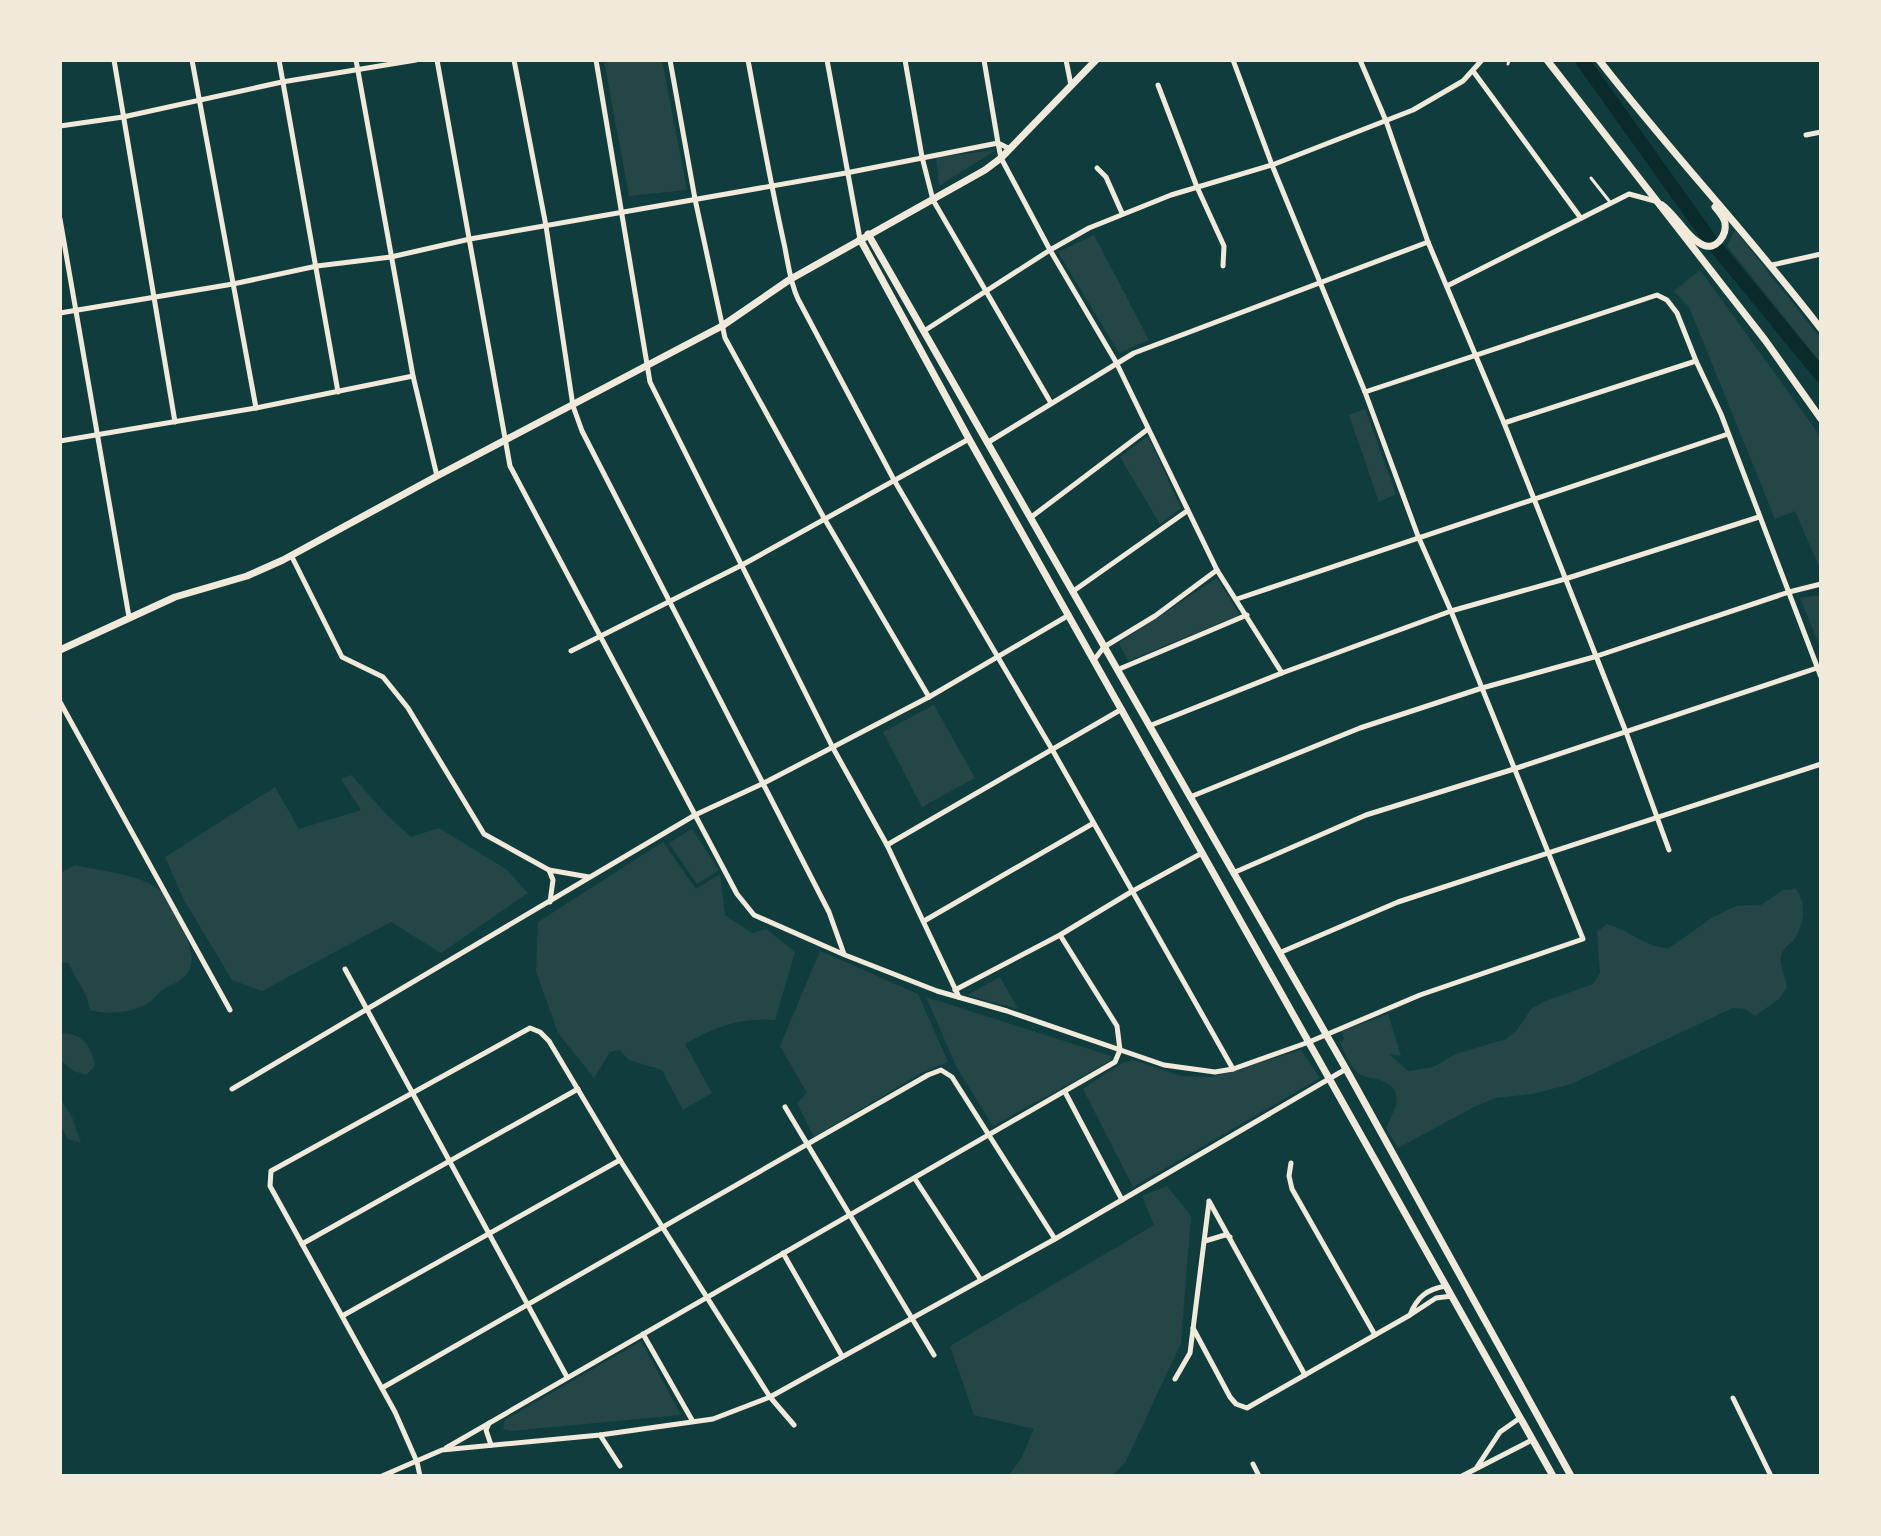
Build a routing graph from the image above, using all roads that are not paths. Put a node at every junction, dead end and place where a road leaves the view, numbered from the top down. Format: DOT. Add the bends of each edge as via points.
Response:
graph roads {
  1 [pos="114,60"];
  2 [pos="192,60"];
  3 [pos="279,60"];
  4 [pos="356,60"];
  5 [pos="416,60"];
  6 [pos="437,60"];
  7 [pos="514,60"];
  8 [pos="596,60"];
  9 [pos="670,60"];
  10 [pos="748,60"];
  11 [pos="827,60"];
  12 [pos="905,60"];
  13 [pos="984,60"];
  14 [pos="1066,60"];
  15 [pos="1096,60"];
  16 [pos="1233,60"];
  17 [pos="1360,60"];
  18 [pos="1482,60"];
  19 [pos="1547,60"];
  20 [pos="1599,60"];
  21 [pos="358,69"];
  22 [pos="1473,71"];
  23 [pos="282,82"];
  24 [pos="1158,85"];
  25 [pos="1072,86"];
  26 [pos="199,100"];
  27 [pos="123,117"];
  28 [pos="1386,121"];
  29 [pos="60,126"];
  30 [pos="1821,132"];
  31 [pos="1806,135"];
  32 [pos="998,143"];
  33 [pos="1010,149"];
  34 [pos="922,157"];
  35 [pos="1001,158"];
  36 [pos="1272,165"];
  37 [pos="1097,168"];
  38 [pos="846,173"];
  39 [pos="1591,178"];
  40 [pos="1697,181"];
  41 [pos="771,187"];
  42 [pos="1197,187"];
  43 [pos="695,199"];
  44 [pos="933,200"];
  45 [pos="1610,202"];
  46 [pos="1657,202"];
  47 [pos="621,212"];
  48 [pos="1122,213"];
  49 [pos="1580,217"];
  50 [pos="60,219"];
  51 [pos="546,226"];
  52 [pos="868,234"];
  53 [pos="470,239"];
  54 [pos="860,239"];
  55 [pos="1428,242"];
  56 [pos="1050,250"];
  57 [pos="1821,254"];
  58 [pos="391,257"];
  59 [pos="1772,265"];
  60 [pos="317,266"];
  61 [pos="1223,266"];
  62 [pos="789,280"];
  63 [pos="1320,281"];
  64 [pos="233,284"];
  65 [pos="1447,286"];
  66 [pos="986,292"];
  67 [pos="155,296"];
  68 [pos="78,310"];
  69 [pos="60,313"];
  70 [pos="722,326"];
  71 [pos="1821,329"];
  72 [pos="923,332"];
  73 [pos="1476,355"];
  74 [pos="1696,361"];
  75 [pos="1116,362"];
  76 [pos="645,368"];
  77 [pos="413,376"];
  78 [pos="338,392"];
  79 [pos="1365,392"];
  80 [pos="1051,403"];
  81 [pos="573,406"];
  82 [pos="256,408"];
  83 [pos="1820,414"];
  84 [pos="175,422"];
  85 [pos="1504,423"];
  86 [pos="1148,429"];
  87 [pos="1728,434"];
  88 [pos="98,435"];
  89 [pos="969,439"];
  90 [pos="60,441"];
  91 [pos="504,441"];
  92 [pos="987,443"];
  93 [pos="982,460"];
  94 [pos="437,476"];
  95 [pos="894,480"];
  96 [pos="1533,498"];
  97 [pos="1187,511"];
  98 [pos="1759,517"];
  99 [pos="824,518"];
  100 [pos="1030,518"];
  101 [pos="1418,536"];
  102 [pos="291,555"];
  103 [pos="742,565"];
  104 [pos="1217,570"];
  105 [pos="1565,579"];
  106 [pos="1821,584"];
  107 [pos="1072,592"];
  108 [pos="1789,592"];
  109 [pos="1237,599"];
  110 [pos="670,600"];
  111 [pos="1451,611"];
  112 [pos="1069,615"];
  113 [pos="1247,615"];
  114 [pos="129,617"];
  115 [pos="601,636"];
  116 [pos="1104,647"];
  117 [pos="60,650"];
  118 [pos="571,651"];
  119 [pos="996,657"];
  120 [pos="1594,657"];
  121 [pos="1094,660"];
  122 [pos="1817,668"];
  123 [pos="1117,670"];
  124 [pos="1282,673"];
  125 [pos="1821,677"];
  126 [pos="1482,688"];
  127 [pos="929,697"];
  128 [pos="60,702"];
  129 [pos="1122,709"];
  130 [pos="1149,726"];
  131 [pos="1626,732"];
  132 [pos="833,748"];
  133 [pos="1053,751"];
  134 [pos="1821,764"];
  135 [pos="1514,769"];
  136 [pos="764,783"];
  137 [pos="1190,797"];
  138 [pos="695,815"];
  139 [pos="1659,818"];
  140 [pos="1092,824"];
  141 [pos="887,845"];
  142 [pos="1669,850"];
  143 [pos="1203,853"];
  144 [pos="1548,854"];
  145 [pos="549,870"];
  146 [pos="1233,873"];
  147 [pos="590,877"];
  148 [pos="1131,892"];
  149 [pos="550,902"];
  150 [pos="924,921"];
  151 [pos="1060,935"];
  152 [pos="1279,953"];
  153 [pos="845,955"];
  154 [pos="345,969"];
  155 [pos="955,990"];
  156 [pos="959,998"];
  157 [pos="230,1010"];
  158 [pos="367,1010"];
  159 [pos="1325,1035"];
  160 [pos="1309,1042"];
  161 [pos="1120,1050"];
  162 [pos="1233,1069"];
  163 [pos="1346,1069"];
  164 [pos="1330,1079"];
  165 [pos="232,1089"];
  166 [pos="578,1089"];
  167 [pos="1065,1092"];
  168 [pos="412,1093"];
  169 [pos="785,1107"];
  170 [pos="988,1135"];
  171 [pos="806,1146"];
  172 [pos="620,1160"];
  173 [pos="448,1162"];
  174 [pos="1291,1163"];
  175 [pos="915,1179"];
  176 [pos="1122,1200"];
  177 [pos="849,1216"];
  178 [pos="662,1226"];
  179 [pos="488,1233"];
  180 [pos="1230,1237"];
  181 [pos="1055,1239"];
  182 [pos="1205,1241"];
  183 [pos="302,1244"];
  184 [pos="783,1253"];
  185 [pos="981,1280"];
  186 [pos="1465,1284"];
  187 [pos="1447,1286"];
  188 [pos="707,1296"];
  189 [pos="1452,1296"];
  190 [pos="528,1307"];
  191 [pos="344,1315"];
  192 [pos="1410,1315"];
  193 [pos="911,1318"];
  194 [pos="1484,1319"];
  195 [pos="1466,1322"];
  196 [pos="1193,1328"];
  197 [pos="1489,1328"];
  198 [pos="1472,1331"];
  199 [pos="643,1334"];
  200 [pos="1375,1335"];
  201 [pos="934,1355"];
  202 [pos="843,1356"];
  203 [pos="1305,1375"];
  204 [pos="567,1377"];
  205 [pos="1175,1379"];
  206 [pos="382,1388"];
  207 [pos="770,1397"];
  208 [pos="1733,1398"];
  209 [pos="1520,1418"];
  210 [pos="492,1419"];
  211 [pos="693,1421"];
  212 [pos="794,1425"];
  213 [pos="600,1435"];
  214 [pos="1532,1440"];
  215 [pos="491,1445"];
  216 [pos="442,1450"];
  217 [pos="417,1462"];
  218 [pos="1253,1464"];
  219 [pos="620,1466"];
  220 [pos="1475,1469"];
  221 [pos="382,1476"];
  222 [pos="420,1476"];
  223 [pos="1259,1476"];
  224 [pos="1462,1476"];
  225 [pos="1553,1476"];
  226 [pos="1571,1476"];
  227 [pos="1771,1476"];
  1 -- 27 [label="street"];
  2 -- 26 [label="street"];
  3 -- 23 [label="street"];
  4 -- 21 [label="street"];
  5 -- 21 [label="street"];
  6 -- 53 [label="street"];
  7 -- 51 [label="street"];
  8 -- 47 [label="street"];
  9 -- 43 [label="street"];
  10 -- 41 [label="street"];
  11 -- 38 [label="street"];
  12 -- 34 [label="street"];
  13 -- 32 [label="street"];
  14 -- 25 [label="street"];
  15 -- 25 [label="main road"];
  16 -- 36 [label="street"];
  17 -- 28 [label="street"];
  18 -- 22 [label="street"];
  19 -- 46 [label="main road"];
  20 -- 40 [label="main road"];
  21 -- 23 [label="street"];
  21 -- 58 [label="street"];
  22 -- 28 [label="street" via="1452,89"];
  22 -- 49 [label="street"];
  23 -- 26 [label="street"];
  23 -- 60 [label="street"];
  24 -- 42 [label="street"];
  25 -- 33 [label="main road"];
  26 -- 27 [label="street"];
  26 -- 64 [label="street"];
  27 -- 29 [label="street"];
  27 -- 67 [label="street"];
  28 -- 36 [label="street"];
  28 -- 55 [label="street"];
  30 -- 31 [label="street"];
  32 -- 33 [label="street"];
  32 -- 34 [label="street"];
  32 -- 35 [label="street"];
  33 -- 35 [label="main road"];
  34 -- 38 [label="street"];
  34 -- 44 [label="street"];
  35 -- 44 [label="main road"];
  35 -- 56 [label="street"];
  36 -- 42 [label="street"];
  36 -- 63 [label="street"];
  37 -- 48 [label="street"];
  38 -- 41 [label="street"];
  38 -- 54 [label="street"];
  39 -- 45 [label="lane"];
  40 -- 46 [label="main road" via="1723,218 1725,230 1718,244 1704,246"];
  40 -- 59 [label="main road"];
  41 -- 43 [label="street"];
  41 -- 62 [label="street"];
  42 -- 48 [label="street"];
  42 -- 61 [label="street" via="1224,246"];
  43 -- 47 [label="street"];
  43 -- 70 [label="street"];
  44 -- 52 [label="main road"];
  44 -- 66 [label="street"];
  45 -- 46 [label="street" via="1629,194"];
  45 -- 49 [label="street"];
  46 -- 83 [label="main road"];
  47 -- 51 [label="street"];
  47 -- 76 [label="street"];
  48 -- 56 [label="street"];
  49 -- 65 [label="street"];
  50 -- 68 [label="street"];
  51 -- 53 [label="street"];
  51 -- 81 [label="street"];
  52 -- 54 [label="main road"];
  52 -- 72 [label="main road"];
  53 -- 58 [label="street"];
  53 -- 91 [label="street"];
  54 -- 62 [label="main road"];
  54 -- 89 [label="main road"];
  55 -- 63 [label="street"];
  55 -- 65 [label="street"];
  56 -- 66 [label="street"];
  56 -- 75 [label="street"];
  57 -- 59 [label="street"];
  58 -- 60 [label="street"];
  58 -- 77 [label="street"];
  59 -- 71 [label="main road"];
  60 -- 64 [label="street"];
  60 -- 78 [label="street"];
  62 -- 70 [label="main road"];
  62 -- 95 [label="street"];
  63 -- 75 [label="street"];
  63 -- 79 [label="street"];
  64 -- 67 [label="street"];
  64 -- 82 [label="street"];
  65 -- 73 [label="street"];
  66 -- 72 [label="street"];
  66 -- 80 [label="street"];
  67 -- 68 [label="street"];
  67 -- 84 [label="street"];
  68 -- 69 [label="street"];
  68 -- 88 [label="street"];
  70 -- 76 [label="main road"];
  70 -- 99 [label="street"];
  72 -- 92 [label="main road"];
  73 -- 74 [label="street" via="1657,295 1677,313"];
  73 -- 79 [label="street"];
  73 -- 85 [label="street"];
  74 -- 85 [label="street"];
  74 -- 87 [label="street"];
  75 -- 80 [label="street"];
  75 -- 86 [label="street"];
  76 -- 81 [label="main road"];
  76 -- 103 [label="street"];
  77 -- 78 [label="street"];
  77 -- 94 [label="street"];
  78 -- 82 [label="street"];
  79 -- 101 [label="street"];
  80 -- 92 [label="street"];
  81 -- 91 [label="main road"];
  81 -- 110 [label="street"];
  82 -- 84 [label="street"];
  84 -- 88 [label="street"];
  85 -- 96 [label="street"];
  86 -- 97 [label="street"];
  86 -- 100 [label="street"];
  87 -- 96 [label="street"];
  87 -- 98 [label="street"];
  88 -- 90 [label="street"];
  88 -- 114 [label="street"];
  89 -- 92 [label="main road"];
  89 -- 93 [label="main road"];
  89 -- 95 [label="street"];
  91 -- 94 [label="main road"];
  91 -- 115 [label="street" via="510,466"];
  92 -- 93 [label="main road"];
  92 -- 100 [label="main road"];
  93 -- 112 [label="main road"];
  94 -- 102 [label="main road"];
  95 -- 99 [label="street"];
  95 -- 119 [label="street"];
  96 -- 101 [label="street"];
  96 -- 105 [label="street"];
  97 -- 104 [label="street"];
  97 -- 107 [label="street"];
  98 -- 105 [label="street"];
  98 -- 108 [label="street"];
  99 -- 103 [label="street"];
  99 -- 127 [label="street"];
  100 -- 107 [label="main road"];
  101 -- 109 [label="street"];
  101 -- 111 [label="street"];
  102 -- 114 [label="main road"];
  102 -- 145 [label="street" via="342,657 383,677 408,708 484,834"];
  103 -- 110 [label="street"];
  103 -- 132 [label="street"];
  104 -- 109 [label="street"];
  104 -- 116 [label="street"];
  105 -- 111 [label="street"];
  105 -- 120 [label="street"];
  106 -- 108 [label="street"];
  107 -- 116 [label="main road"];
  108 -- 120 [label="street"];
  108 -- 122 [label="street"];
  109 -- 113 [label="street"];
  110 -- 115 [label="street"];
  110 -- 136 [label="street"];
  111 -- 124 [label="street"];
  111 -- 126 [label="street"];
  112 -- 119 [label="street"];
  112 -- 121 [label="main road"];
  113 -- 123 [label="street"];
  113 -- 124 [label="street"];
  114 -- 117 [label="main road"];
  115 -- 118 [label="street"];
  115 -- 138 [label="street"];
  116 -- 121 [label="street"];
  116 -- 123 [label="main road"];
  119 -- 127 [label="street"];
  119 -- 133 [label="street"];
  120 -- 126 [label="street"];
  120 -- 131 [label="street"];
  121 -- 129 [label="main road"];
  122 -- 125 [label="street"];
  122 -- 131 [label="street"];
  123 -- 130 [label="main road"];
  124 -- 130 [label="street"];
  126 -- 135 [label="street"];
  126 -- 137 [label="street" via="1360,728"];
  127 -- 132 [label="street"];
  128 -- 157 [label="street"];
  129 -- 130 [label="main road" via="1133,724"];
  129 -- 133 [label="street"];
  129 -- 143 [label="main road"];
  130 -- 137 [label="main road"];
  131 -- 135 [label="street"];
  131 -- 139 [label="street"];
  132 -- 136 [label="street"];
  132 -- 141 [label="street"];
  133 -- 140 [label="street"];
  133 -- 141 [label="street"];
  134 -- 139 [label="street"];
  135 -- 144 [label="street"];
  135 -- 146 [label="street" via="1366,815"];
  136 -- 138 [label="street"];
  136 -- 153 [label="street"];
  137 -- 146 [label="main road"];
  138 -- 147 [label="street"];
  138 -- 153 [label="street" via="754,915"];
  139 -- 142 [label="street"];
  139 -- 144 [label="street"];
  140 -- 148 [label="street"];
  140 -- 150 [label="street"];
  141 -- 150 [label="street"];
  143 -- 148 [label="street"];
  143 -- 160 [label="main road"];
  144 -- 152 [label="street" via="1398,902"];
  144 -- 159 [label="street" via="1583,939 1420,995"];
  145 -- 147 [label="street"];
  145 -- 149 [label="street"];
  146 -- 152 [label="main road"];
  147 -- 149 [label="street"];
  148 -- 151 [label="street"];
  148 -- 162 [label="street"];
  149 -- 158 [label="street"];
  150 -- 155 [label="street"];
  151 -- 155 [label="street"];
  151 -- 161 [label="street" via="1117,1026"];
  152 -- 159 [label="main road"];
  153 -- 156 [label="street"];
  154 -- 158 [label="street"];
  155 -- 156 [label="street"];
  156 -- 161 [label="street"];
  158 -- 165 [label="street"];
  158 -- 168 [label="street"];
  159 -- 160 [label="street"];
  159 -- 163 [label="main road"];
  160 -- 162 [label="street"];
  160 -- 164 [label="main road"];
  161 -- 162 [label="street" via="1164,1065 1215,1072"];
  161 -- 167 [label="street" via="1115,1062"];
  163 -- 164 [label="street"];
  163 -- 186 [label="main road"];
  164 -- 176 [label="street"];
  164 -- 187 [label="main road"];
  166 -- 168 [label="street" via="549,1041 530,1028"];
  166 -- 172 [label="street"];
  166 -- 173 [label="street"];
  167 -- 170 [label="street"];
  167 -- 176 [label="street"];
  168 -- 173 [label="street"];
  168 -- 183 [label="street" via="271,1171 270,1186"];
  169 -- 171 [label="street"];
  170 -- 171 [label="street" via="952,1077 941,1070"];
  170 -- 175 [label="street"];
  170 -- 181 [label="street"];
  171 -- 177 [label="street"];
  171 -- 178 [label="street"];
  172 -- 178 [label="street"];
  172 -- 179 [label="street"];
  173 -- 179 [label="street"];
  173 -- 183 [label="street"];
  174 -- 200 [label="street" via="1292,1189"];
  175 -- 177 [label="street"];
  175 -- 185 [label="street"];
  176 -- 181 [label="street"];
  177 -- 184 [label="street"];
  177 -- 193 [label="street"];
  178 -- 188 [label="street"];
  178 -- 190 [label="street"];
  179 -- 190 [label="street"];
  179 -- 191 [label="street"];
  180 -- 182 [label="street"];
  180 -- 182 [label="street" via="1209,1201"];
  180 -- 203 [label="street"];
  181 -- 185 [label="street"];
  182 -- 196 [label="street"];
  183 -- 191 [label="street"];
  184 -- 188 [label="street"];
  184 -- 202 [label="street"];
  185 -- 193 [label="street"];
  186 -- 187 [label="main road" via="1455,1281"];
  186 -- 194 [label="main road"];
  187 -- 189 [label="main road"];
  187 -- 192 [label="street" via="1418,1298"];
  188 -- 199 [label="street"];
  188 -- 207 [label="street"];
  189 -- 192 [label="street" via="1436,1298"];
  189 -- 195 [label="main road"];
  190 -- 204 [label="street"];
  190 -- 206 [label="street"];
  191 -- 206 [label="street"];
  192 -- 200 [label="street"];
  193 -- 201 [label="street"];
  193 -- 202 [label="street"];
  194 -- 195 [label="main road"];
  194 -- 197 [label="main road"];
  195 -- 198 [label="main road"];
  196 -- 203 [label="street" via="1236,1404 1247,1408"];
  196 -- 205 [label="street" via="1190,1353"];
  197 -- 198 [label="main road"];
  197 -- 226 [label="main road"];
  198 -- 209 [label="main road"];
  199 -- 204 [label="street"];
  199 -- 211 [label="street"];
  200 -- 203 [label="street"];
  202 -- 207 [label="street"];
  204 -- 210 [label="street"];
  206 -- 217 [label="street"];
  207 -- 211 [label="street" via="713,1419"];
  207 -- 212 [label="street"];
  208 -- 227 [label="street"];
  209 -- 214 [label="main road"];
  209 -- 220 [label="street" via="1491,1442"];
  210 -- 215 [label="street" via="486,1430"];
  210 -- 216 [label="street"];
  211 -- 213 [label="street"];
  213 -- 215 [label="street"];
  213 -- 219 [label="street"];
  214 -- 220 [label="street"];
  214 -- 225 [label="main road"];
  215 -- 216 [label="street"];
  216 -- 217 [label="street"];
  217 -- 221 [label="street"];
  217 -- 222 [label="street"];
  218 -- 223 [label="street"];
  220 -- 224 [label="street"];
}
